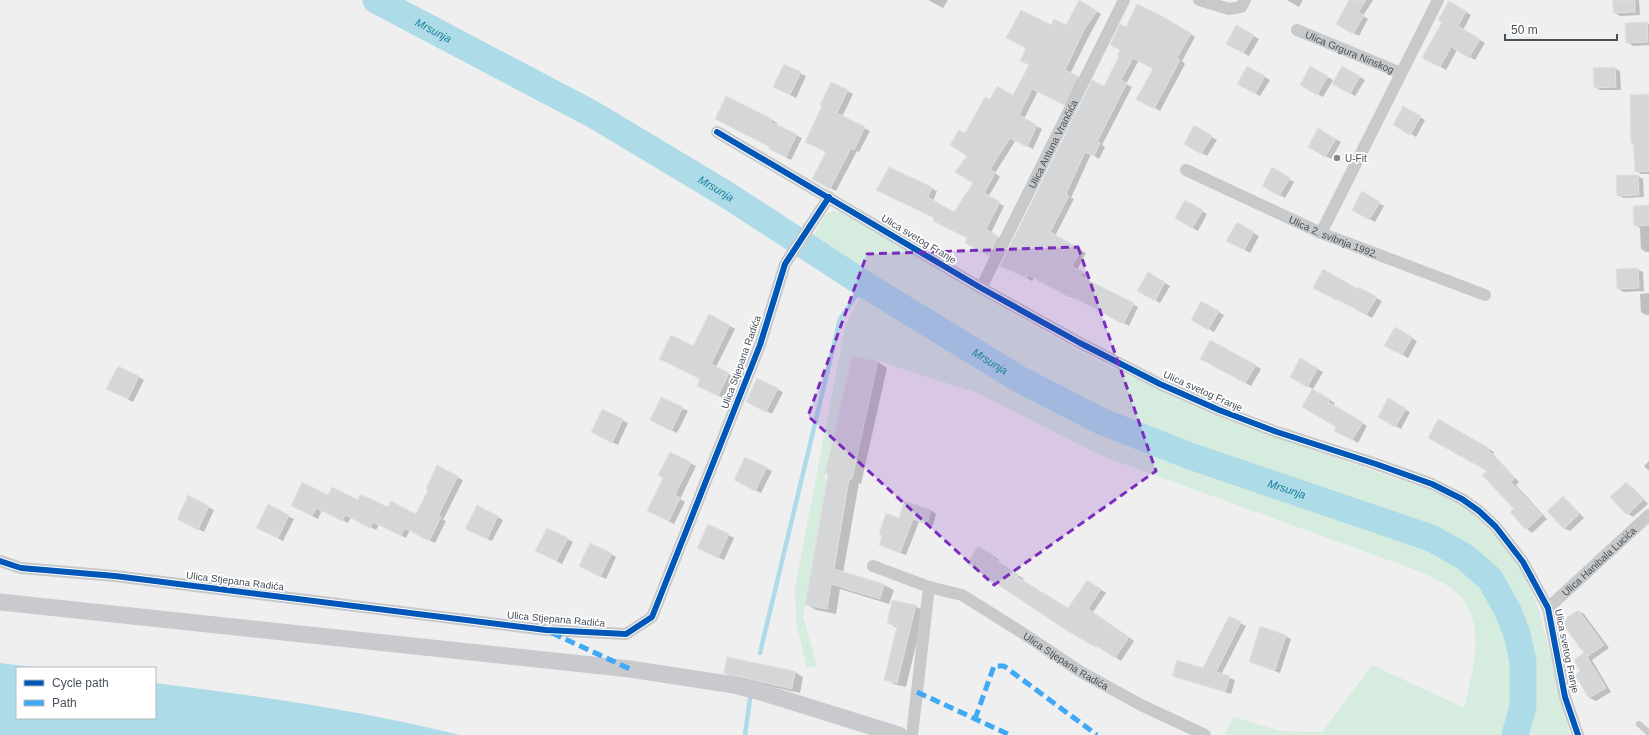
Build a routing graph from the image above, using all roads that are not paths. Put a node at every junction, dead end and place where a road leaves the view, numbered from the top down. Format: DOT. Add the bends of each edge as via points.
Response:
graph roads {
  1 [pos="1124,0"];
  2 [pos="1199,0"];
  3 [pos="1245,0"];
  4 [pos="1438,0"];
  5 [pos="1298,30"];
  6 [pos="1402,73"];
  7 [pos="717,132"];
  8 [pos="1186,170"];
  9 [pos="829,197"];
  10 [pos="1321,232"];
  11 [pos="982,288"];
  12 [pos="1485,295"];
  13 [pos="1649,515"];
  14 [pos="0,561"];
  15 [pos="873,566"];
  16 [pos="929,587"];
  17 [pos="0,602"];
  18 [pos="1548,608"];
  19 [pos="1638,724"];
  20 [pos="1649,733"];
  21 [pos="899,735"];
  22 [pos="912,735"];
  23 [pos="1205,735"];
  24 [pos="1578,735"];
  1 -- 11 [label="street, Ulica Antuna Vrančića"];
  2 -- 3 [label="street" via="1229,9 1241,8"];
  4 -- 6 [label="street, Ulica Grgura Ninskog"];
  5 -- 6 [label="street, Ulica Grgura Ninskog"];
  6 -- 10 [label="street, Ulica Grgura Ninskog"];
  7 -- 9 [label="street, Ulica svetog Franje"];
  8 -- 10 [label="street, Ulica 2. svibnja 1992."];
  9 -- 11 [label="street, Ulica svetog Franje"];
  9 -- 14 [label="street, Ulica Stjepana Radića" via="785,264 760,345 652,617 626,634 546,630 122,577 21,568"];
  10 -- 12 [label="street, Ulica 2. svibnja 1992."];
  11 -- 18 [label="street, Ulica svetog Franje" via="1160,384 1219,410 1432,484 1462,499 1480,511 1505,539 1523,562"];
  13 -- 18 [label="street, Ulica Hanibala Lucića"];
  15 -- 16 [label="street, Ulica Stjepana Radića"];
  16 -- 22 [label="street"];
  16 -- 23 [label="street, Ulica Stjepana Radića" via="962,595 1081,672 1141,705"];
  17 -- 21 [label="main road" via="630,669 761,692"];
  18 -- 24 [label="street, Ulica svetog Franje" via="1565,697"];
  19 -- 20 [label="lane"];
}
